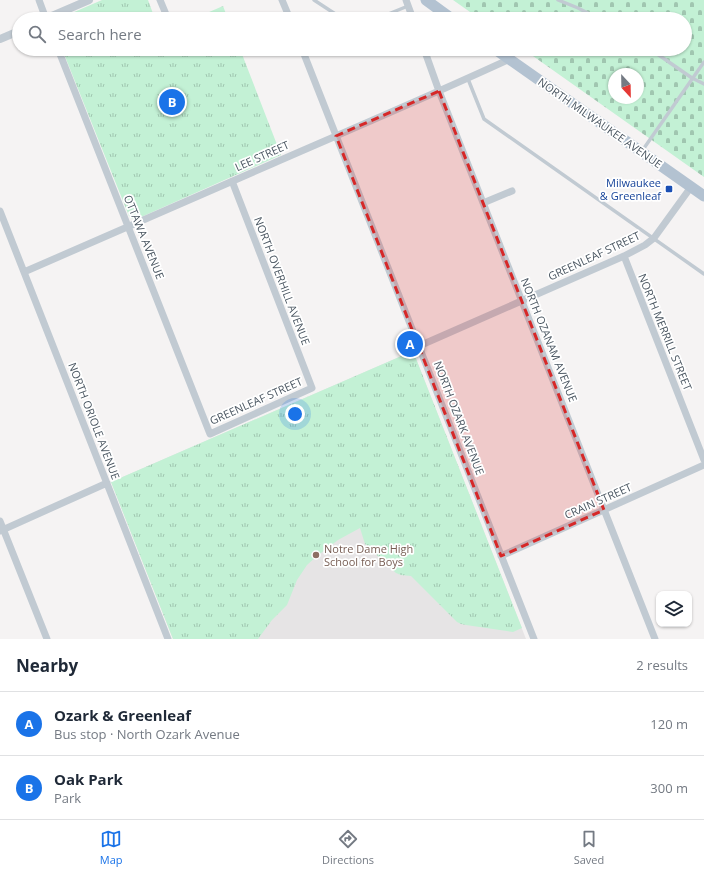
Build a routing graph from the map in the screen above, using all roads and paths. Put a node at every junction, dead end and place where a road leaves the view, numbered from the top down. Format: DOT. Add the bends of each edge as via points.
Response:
graph roads {
  1 [pos="39,0"];
  2 [pos="89,0"];
  3 [pos="160,0"];
  4 [pos="282,0"];
  5 [pos="314,0"];
  6 [pos="426,0"];
  7 [pos="558,0"];
  8 [pos="407,3"];
  9 [pos="43,12"];
  10 [pos="62,12"];
  11 [pos="165,12"];
  12 [pos="287,12"];
  13 [pos="332,12"];
  14 [pos="390,12"];
  15 [pos="442,12"];
  16 [pos="586,12"];
  17 [pos="12,33"];
  18 [pos="0,39"];
  19 [pos="61,56"];
  20 [pos="305,56"];
  21 [pos="426,56"];
  22 [pos="506,56"];
  23 [pos="660,56"];
  24 [pos="510,59"];
  25 [pos="704,62"];
  26 [pos="692,78"];
  27 [pos="468,79"];
  28 [pos="704,84"];
  29 [pos="439,91"];
  30 [pos="336,136"];
  31 [pos="641,152"];
  32 [pos="232,181"];
  33 [pos="691,187"];
  34 [pos="512,190"];
  35 [pos="704,196"];
  36 [pos="483,203"];
  37 [pos="0,211"];
  38 [pos="129,227"];
  39 [pos="654,238"];
  40 [pos="624,256"];
  41 [pos="24,272"];
  42 [pos="704,274"];
  43 [pos="522,301"];
  44 [pos="418,346"];
  45 [pos="312,388"];
  46 [pos="210,434"];
  47 [pos="704,460"];
  48 [pos="704,466"];
  49 [pos="107,484"];
  50 [pos="604,510"];
  51 [pos="0,521"];
  52 [pos="2,530"];
  53 [pos="501,556"];
  54 [pos="47,639"];
  55 [pos="168,639"];
  56 [pos="534,639"];
  57 [pos="655,639"];
  1 -- 9 [label="street"];
  2 -- 10 [label="street"];
  3 -- 11 [label="street"];
  4 -- 12 [label="street"];
  5 -- 13 [label="lane"];
  6 -- 15 [label="main road"];
  7 -- 16 [label="lane"];
  8 -- 14 [label="lane"];
  17 -- 18 [label="street"];
  19 -- 38 [label="street, OTTAWA AVENUE"];
  20 -- 30 [label="street, NORTH OZARK AVENUE"];
  21 -- 29 [label="street, NORTH OZANAM AVENUE"];
  22 -- 24 [label="main road, NORTH MILWAUKEE AVENUE"];
  23 -- 26 [label="lane"];
  24 -- 27 [label="street, LEE STREET"];
  24 -- 31 [label="main road, NORTH MILWAUKEE AVENUE"];
  25 -- 26 [label="lane"];
  26 -- 28 [label="lane"];
  26 -- 31 [label="lane"];
  27 -- 29 [label="street, LEE STREET"];
  27 -- 39 [label="lane" via="484,119"];
  29 -- 30 [label="street, LEE STREET"];
  29 -- 36 [label="street, NORTH OZANAM AVENUE"];
  30 -- 32 [label="street, LEE STREET"];
  30 -- 44 [label="street, NORTH OZARK AVENUE"];
  31 -- 33 [label="main road, NORTH MILWAUKEE AVENUE"];
  32 -- 38 [label="street, LEE STREET"];
  32 -- 45 [label="street, NORTH OVERHILL AVENUE"];
  33 -- 35 [label="main road, NORTH MILWAUKEE AVENUE"];
  33 -- 39 [label="street, GREENLEAF STREET"];
  34 -- 36 [label="street"];
  36 -- 43 [label="street, NORTH OZANAM AVENUE"];
  37 -- 41 [label="street, NORTH ORIOLE AVENUE"];
  38 -- 41 [label="street, LEE STREET"];
  38 -- 46 [label="street, OTTAWA AVENUE"];
  39 -- 40 [label="street, GREENLEAF STREET"];
  39 -- 42 [label="lane"];
  40 -- 43 [label="street, GREENLEAF STREET"];
  40 -- 47 [label="street, NORTH MERRILL STREET"];
  41 -- 49 [label="street, NORTH ORIOLE AVENUE"];
  43 -- 44 [label="street, GREENLEAF STREET"];
  43 -- 50 [label="street, NORTH OZANAM AVENUE"];
  44 -- 53 [label="street, NORTH OZARK AVENUE"];
  45 -- 46 [label="street, GREENLEAF STREET"];
  48 -- 50 [label="street, CRAIN STREET"];
  49 -- 52 [label="street"];
  49 -- 55 [label="street, NORTH ORIOLE AVENUE"];
  50 -- 53 [label="street, CRAIN STREET"];
  50 -- 57 [label="street, NORTH OZANAM AVENUE"];
  51 -- 52 [label="street"];
  52 -- 54 [label="street"];
  53 -- 56 [label="street, NORTH OZARK AVENUE"];
}
